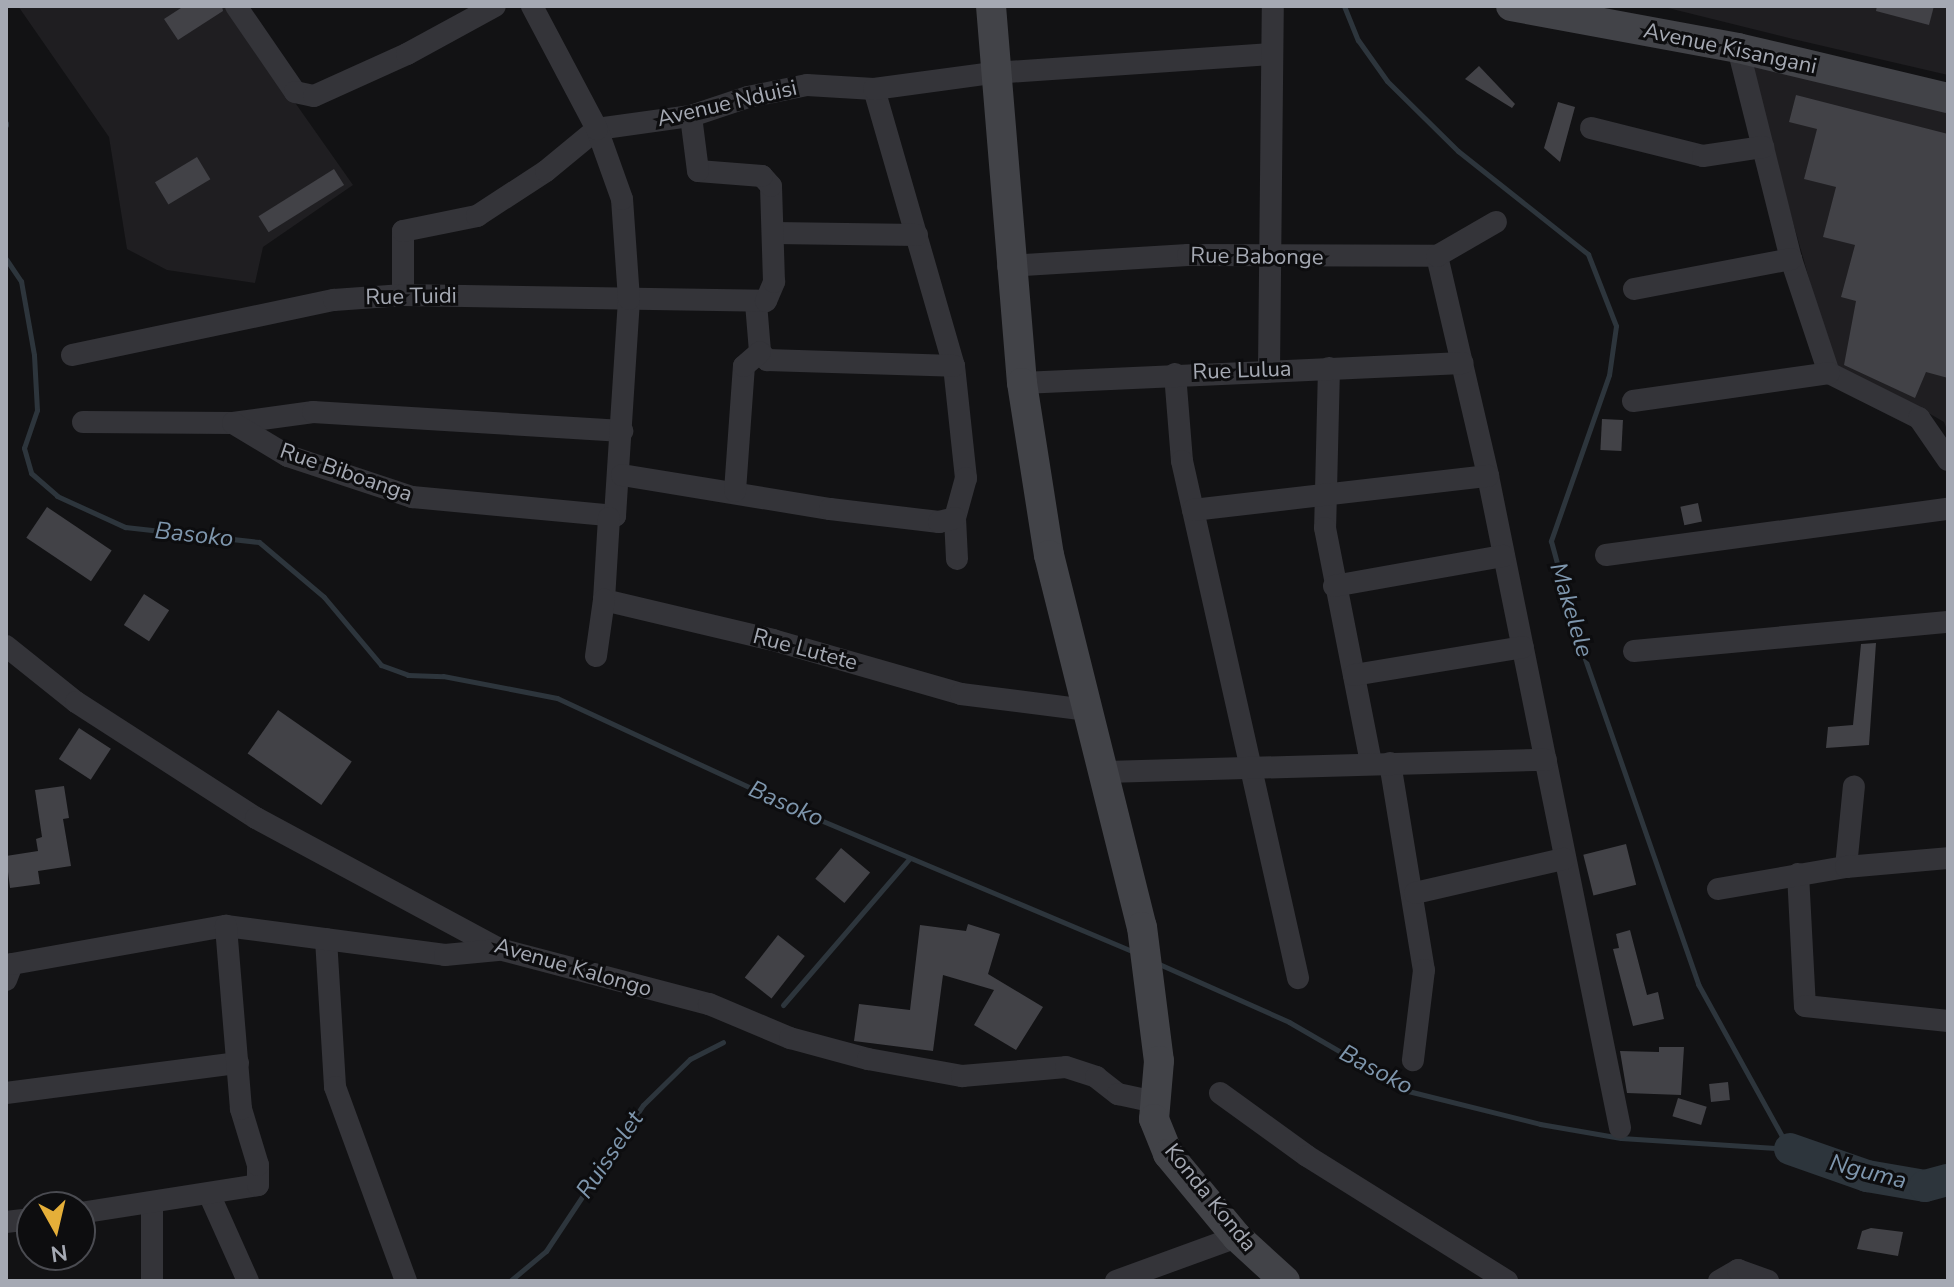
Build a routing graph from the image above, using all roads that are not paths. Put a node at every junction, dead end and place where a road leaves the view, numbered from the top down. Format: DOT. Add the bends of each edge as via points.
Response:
graph roads {
  1 [pos="236,6"];
  2 [pos="495,6"];
  3 [pos="532,6"];
  4 [pos="991,6"];
  5 [pos="1273,6"];
  6 [pos="1511,6"];
  7 [pos="1738,48"];
  8 [pos="1271,54"];
  9 [pos="993,73"];
  10 [pos="874,89"];
  11 [pos="1948,98"];
  12 [pos="691,116"];
  13 [pos="1591,128"];
  14 [pos="597,129"];
  15 [pos="1763,147"];
  16 [pos="1496,222"];
  17 [pos="775,233"];
  18 [pos="917,235"];
  19 [pos="1437,256"];
  20 [pos="1269,258"];
  21 [pos="1791,259"];
  22 [pos="1008,266"];
  23 [pos="1634,289"];
  24 [pos="403,295"];
  25 [pos="629,299"];
  26 [pos="756,303"];
  27 [pos="760,352"];
  28 [pos="72,355"];
  29 [pos="1463,363"];
  30 [pos="954,366"];
  31 [pos="1329,368"];
  32 [pos="1269,370"];
  33 [pos="1829,373"];
  34 [pos="1175,374"];
  35 [pos="1022,383"];
  36 [pos="1633,401"];
  37 [pos="83,422"];
  38 [pos="233,423"];
  39 [pos="622,431"];
  40 [pos="1948,460"];
  41 [pos="622,475"];
  42 [pos="1488,476"];
  43 [pos="735,491"];
  44 [pos="1322,493"];
  45 [pos="1948,509"];
  46 [pos="1193,510"];
  47 [pos="612,517"];
  48 [pos="955,518"];
  49 [pos="1606,555"];
  50 [pos="1503,556"];
  51 [pos="957,559"];
  52 [pos="1334,586"];
  53 [pos="604,600"];
  54 [pos="1948,622"];
  55 [pos="1523,647"];
  56 [pos="1634,651"];
  57 [pos="9,653"];
  58 [pos="596,656"];
  59 [pos="1354,675"];
  60 [pos="1088,710"];
  61 [pos="1546,760"];
  62 [pos="1380,762"];
  63 [pos="1254,764"];
  64 [pos="1106,772"];
  65 [pos="1854,786"];
  66 [pos="1948,858"];
  67 [pos="1564,859"];
  68 [pos="1846,867"];
  69 [pos="1798,874"];
  70 [pos="1718,889"];
  71 [pos="1415,893"];
  72 [pos="226,926"];
  73 [pos="326,939"];
  74 [pos="499,949"];
  75 [pos="1298,978"];
  76 [pos="6,980"];
  77 [pos="1948,1021"];
  78 [pos="1413,1060"];
  79 [pos="238,1063"];
  80 [pos="6,1093"];
  81 [pos="1220,1093"];
  82 [pos="1155,1102"];
  83 [pos="1620,1128"];
  84 [pos="210,1196"];
  85 [pos="152,1204"];
  86 [pos="96,1211"];
  87 [pos="1237,1237"];
  88 [pos="152,1281"];
  89 [pos="248,1281"];
  90 [pos="406,1281"];
  91 [pos="1116,1281"];
  92 [pos="1285,1281"];
  93 [pos="1507,1281"];
  94 [pos="1719,1281"];
  95 [pos="1768,1281"];
  1 -- 2 [label="street" via="295,92 314,96"];
  3 -- 14 [label="street"];
  4 -- 9 [label="street, Konda Konda"];
  5 -- 8 [label="street"];
  6 -- 7 [label="street, Avenue Kisangani"];
  7 -- 11 [label="street, Avenue Kisangani"];
  7 -- 15 [label="street"];
  8 -- 9 [label="street, Avenue Nduisi"];
  8 -- 20 [label="street"];
  9 -- 10 [label="street, Avenue Nduisi"];
  9 -- 22 [label="street, Konda Konda"];
  10 -- 12 [label="street, Avenue Nduisi" via="807,85"];
  10 -- 18 [label="street"];
  12 -- 14 [label="street, Avenue Nduisi"];
  12 -- 17 [label="street" via="698,171 768,178"];
  13 -- 15 [label="street" via="1703,156"];
  14 -- 24 [label="street" via="546,171 477,216 403,231"];
  14 -- 25 [label="street" via="619,184"];
  15 -- 21 [label="street"];
  16 -- 19 [label="street, Rue Babonge"];
  17 -- 18 [label="street"];
  17 -- 26 [label="street" via="772,294"];
  18 -- 30 [label="street"];
  19 -- 20 [label="street, Rue Babonge"];
  19 -- 29 [label="street"];
  20 -- 22 [label="street, Rue Babonge" via="1188,255"];
  20 -- 32 [label="street"];
  21 -- 23 [label="street"];
  21 -- 33 [label="street"];
  22 -- 35 [label="street, Konda Konda"];
  24 -- 25 [label="street, Rue Tuidi"];
  24 -- 28 [label="street, Rue Tuidi" via="255,313"];
  25 -- 26 [label="street, Rue Tuidi"];
  25 -- 39 [label="street"];
  26 -- 27 [label="street"];
  27 -- 30 [label="street" via="767,360 782,363"];
  27 -- 43 [label="street" via="744,366"];
  29 -- 31 [label="street, Rue Lulua"];
  29 -- 42 [label="street"];
  30 -- 48 [label="street" via="966,478"];
  31 -- 32 [label="street, Rue Lulua"];
  31 -- 44 [label="street"];
  32 -- 34 [label="street, Rue Lulua"];
  33 -- 36 [label="street"];
  33 -- 40 [label="street" via="1919,418"];
  34 -- 35 [label="street, Rue Lulua"];
  34 -- 46 [label="street" via="1180,444"];
  35 -- 60 [label="street, Konda Konda" via="1049,555"];
  37 -- 38 [label="street"];
  38 -- 39 [label="street, Rue Biboanga" via="313,412"];
  38 -- 47 [label="street, Rue Biboanga" via="288,456 412,497"];
  39 -- 41 [label="street"];
  41 -- 43 [label="street"];
  41 -- 47 [label="street"];
  42 -- 44 [label="street"];
  42 -- 50 [label="street"];
  43 -- 48 [label="street" via="830,509 939,522"];
  44 -- 46 [label="street"];
  44 -- 52 [label="street"];
  45 -- 49 [label="street"];
  46 -- 63 [label="street"];
  47 -- 53 [label="street"];
  48 -- 51 [label="street"];
  50 -- 52 [label="street"];
  50 -- 55 [label="street"];
  52 -- 59 [label="street"];
  53 -- 58 [label="street"];
  53 -- 60 [label="street, Rue Lutete" via="773,640 961,694"];
  54 -- 56 [label="street"];
  55 -- 59 [label="street"];
  55 -- 61 [label="street"];
  57 -- 74 [label="street, Avenue Kalongo" via="256,818"];
  59 -- 62 [label="street"];
  60 -- 64 [label="street, Konda Konda"];
  61 -- 62 [label="street"];
  61 -- 67 [label="street"];
  62 -- 63 [label="street"];
  62 -- 71 [label="street"];
  63 -- 64 [label="street"];
  63 -- 75 [label="street"];
  64 -- 82 [label="street, Konda Konda" via="1142,927 1159,1061"];
  65 -- 68 [label="street"];
  66 -- 68 [label="street"];
  67 -- 71 [label="street"];
  67 -- 83 [label="street"];
  68 -- 69 [label="street"];
  69 -- 70 [label="street"];
  69 -- 77 [label="street" via="1805,1006"];
  71 -- 78 [label="street" via="1424,970"];
  72 -- 73 [label="street"];
  72 -- 76 [label="street" via="12,964"];
  72 -- 79 [label="street"];
  73 -- 74 [label="street" via="445,955"];
  73 -- 90 [label="street" via="335,1087"];
  74 -- 82 [label="street, Avenue Kalongo" via="709,1004 790,1038 868,1059 962,1076 1066,1067 1096,1077 1118,1094"];
  79 -- 80 [label="street"];
  79 -- 84 [label="street" via="241,1109 260,1177 258,1185"];
  81 -- 93 [label="street" via="1307,1156"];
  82 -- 87 [label="street, Konda Konda" via="1154,1119 1168,1154"];
  84 -- 85 [label="street"];
  84 -- 89 [label="street"];
  85 -- 86 [label="street"];
  85 -- 88 [label="street"];
  87 -- 91 [label="street"];
  87 -- 92 [label="street, Konda Konda"];
  94 -- 95 [label="street" via="1738,1270"];
}
